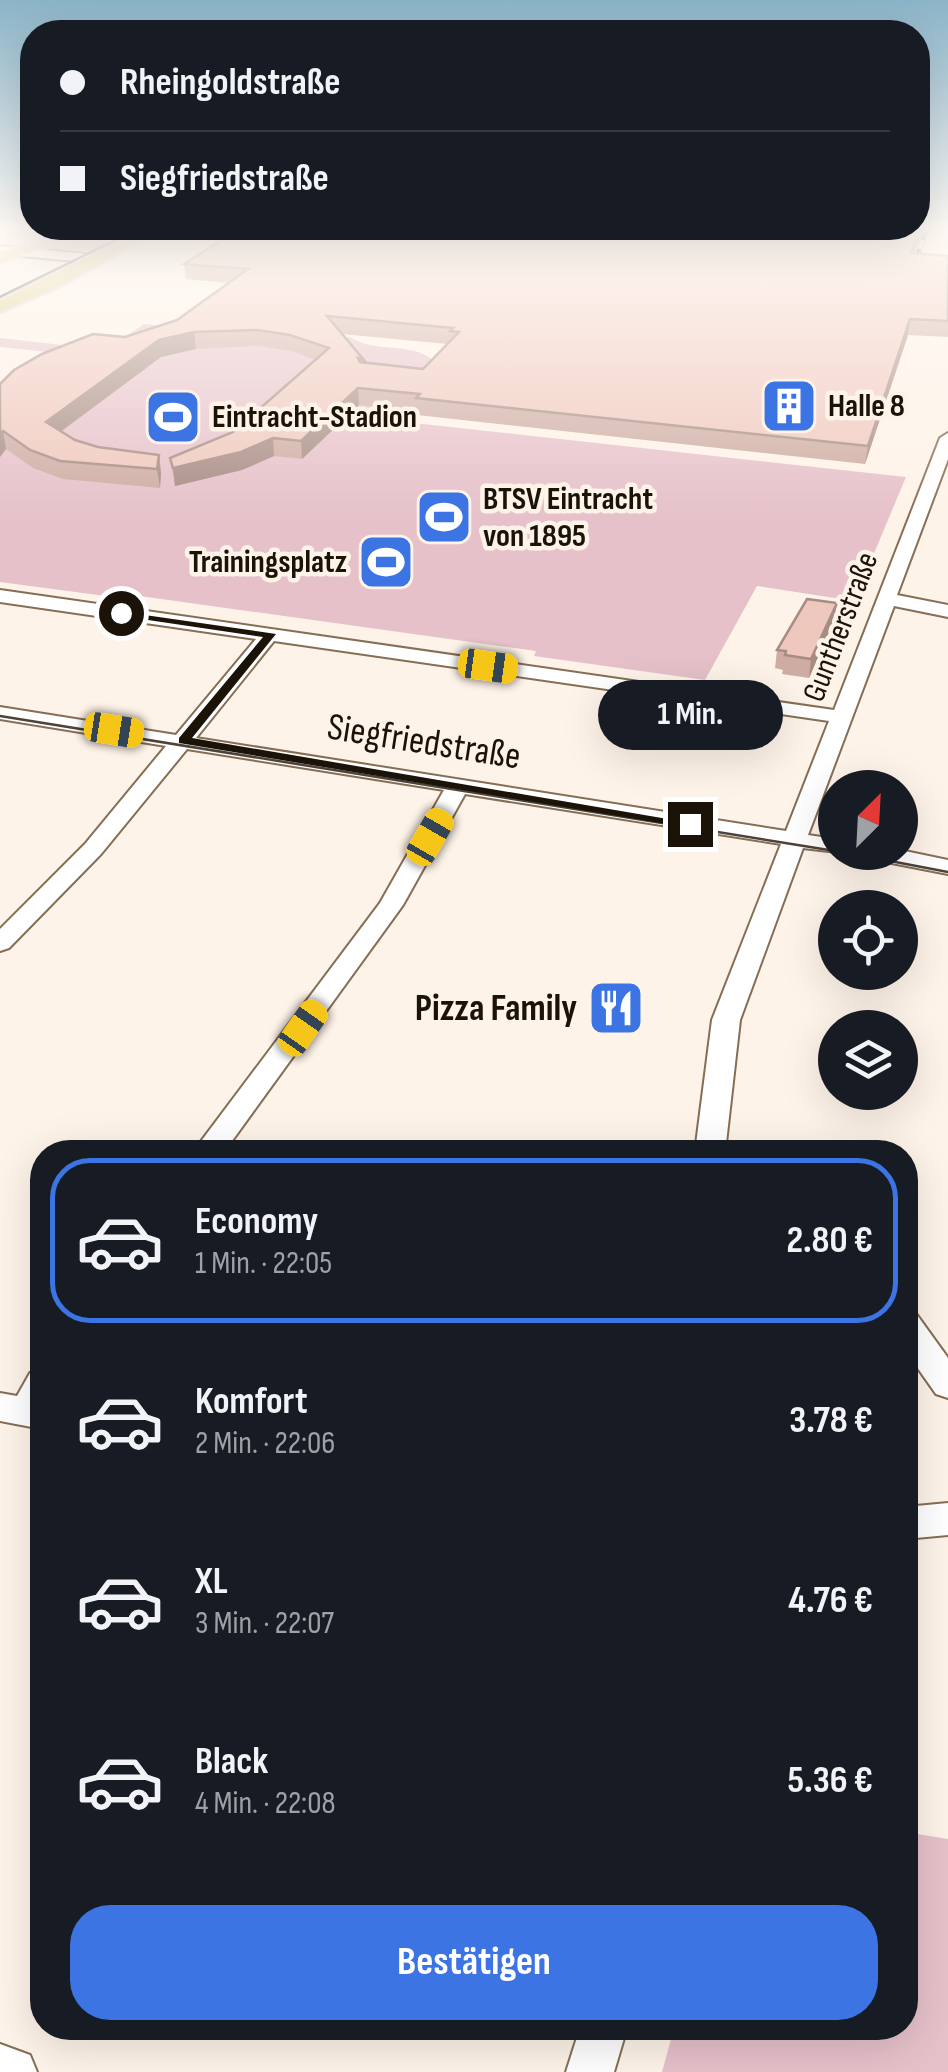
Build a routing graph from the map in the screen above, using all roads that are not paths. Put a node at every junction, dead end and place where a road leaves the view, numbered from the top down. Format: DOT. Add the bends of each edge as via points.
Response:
graph roads {
  1 [pos="948,438"];
  2 [pos="0,596"];
  3 [pos="889,599"];
  4 [pos="948,611"];
  5 [pos="270,634"];
  6 [pos="0,713"];
  7 [pos="842,717"];
  8 [pos="183,740"];
  9 [pos="458,786"];
  10 [pos="798,840"];
  11 [pos="818,843"];
  12 [pos="918,862"];
  13 [pos="948,868"];
  14 [pos="0,944"];
  15 [pos="217,1140"];
  16 [pos="711,1140"];
  17 [pos="918,1342"];
  18 [pos="948,1384"];
  19 [pos="948,1519"];
  20 [pos="918,1522"];
  21 [pos="600,2040"];
  22 [pos="0,2068"];
  23 [pos="13,2072"];
  24 [pos="590,2072"];
  1 -- 3 [label="street, Guntherstraße"];
  2 -- 5 [label="street"];
  3 -- 4 [label="street"];
  3 -- 7 [label="street, Guntherstraße"];
  5 -- 7 [label="street"];
  5 -- 8 [label="street"];
  6 -- 8 [label="street, Siegfriedstraße"];
  7 -- 10 [label="street, Guntherstraße"];
  8 -- 9 [label="street, Siegfriedstraße"];
  8 -- 14 [label="street" via="93,849"];
  9 -- 10 [label="street, Siegfriedstraße"];
  9 -- 15 [label="street" via="391,905"];
  10 -- 11 [label="street, Siegfriedstraße"];
  10 -- 16 [label="street, Guntherstraße" via="726,1020"];
  12 -- 13 [label="street"];
  17 -- 18 [label="street"];
  19 -- 20 [label="street"];
  21 -- 24 [label="street"];
  22 -- 23 [label="street"];
}
